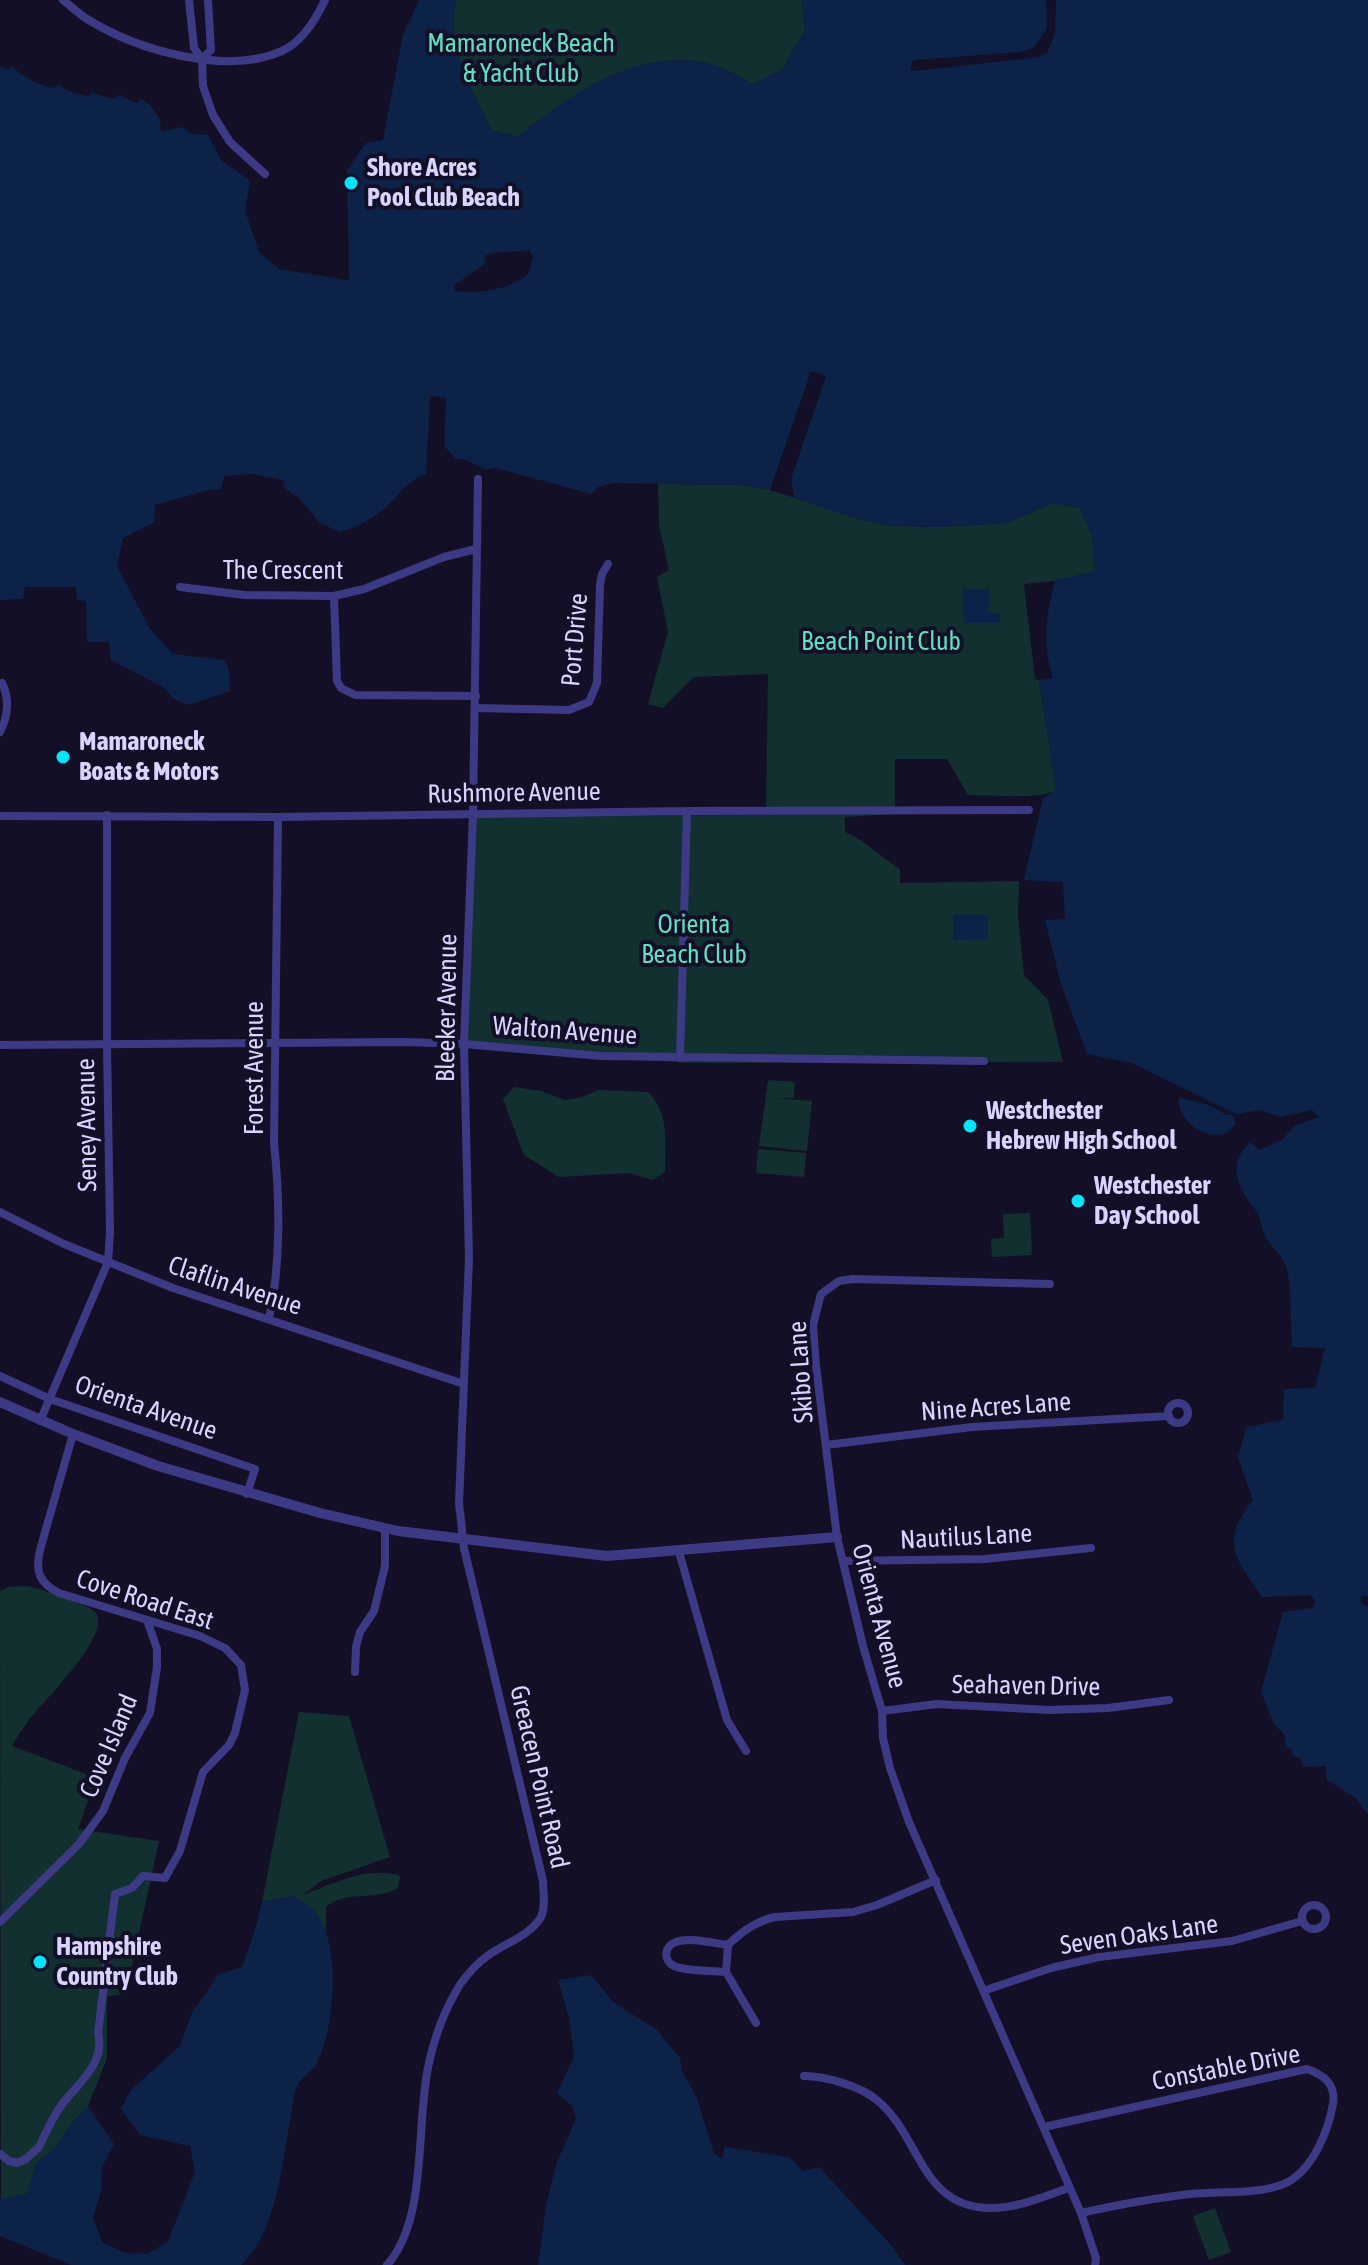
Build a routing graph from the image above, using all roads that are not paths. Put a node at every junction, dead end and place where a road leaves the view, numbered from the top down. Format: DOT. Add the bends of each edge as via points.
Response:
graph roads {
  1 [pos="63,0"];
  2 [pos="189,0"];
  3 [pos="208,0"];
  4 [pos="325,0"];
  5 [pos="202,59"];
  6 [pos="265,174"];
  7 [pos="478,479"];
  8 [pos="476,549"];
  9 [pos="608,564"];
  10 [pos="180,587"];
  11 [pos="334,596"];
  12 [pos="1,682"];
  13 [pos="476,696"];
  14 [pos="476,708"];
  15 [pos="0,732"];
  16 [pos="1029,810"];
  17 [pos="687,811"];
  18 [pos="473,813"];
  19 [pos="107,815"];
  20 [pos="0,816"];
  21 [pos="278,817"];
  22 [pos="275,1041"];
  23 [pos="107,1044"];
  24 [pos="464,1044"];
  25 [pos="0,1045"];
  26 [pos="680,1058"];
  27 [pos="984,1061"];
  28 [pos="0,1212"];
  29 [pos="108,1262"];
  30 [pos="1050,1284"];
  31 [pos="269,1319"];
  32 [pos="0,1376"];
  33 [pos="464,1384"];
  34 [pos="50,1399"];
  35 [pos="0,1402"];
  36 [pos="1169,1416"];
  37 [pos="40,1421"];
  38 [pos="73,1434"];
  39 [pos="826,1445"];
  40 [pos="247,1494"];
  41 [pos="385,1528"];
  42 [pos="462,1537"];
  43 [pos="837,1537"];
  44 [pos="1091,1548"];
  45 [pos="679,1552"];
  46 [pos="843,1561"];
  47 [pos="147,1620"];
  48 [pos="355,1672"];
  49 [pos="1169,1700"];
  50 [pos="882,1711"];
  51 [pos="746,1751"];
  52 [pos="936,1880"];
  53 [pos="1302,1921"];
  54 [pos="0,1922"];
  55 [pos="728,1945"];
  56 [pos="726,1972"];
  57 [pos="983,1991"];
  58 [pos="756,2023"];
  59 [pos="804,2076"];
  60 [pos="1044,2127"];
  61 [pos="0,2154"];
  62 [pos="1069,2188"];
  63 [pos="1081,2213"];
  64 [pos="1095,2261"];
  65 [pos="387,2265"];
  1 -- 5 [label="street" via="87,19 153,49"];
  2 -- 5 [label="street" via="194,48"];
  3 -- 5 [label="street" via="211,50"];
  4 -- 5 [label="street" via="308,30 285,50 252,60"];
  5 -- 6 [label="street" via="203,86 213,115 230,142"];
  7 -- 8 [label="street, Bleeker Avenue"];
  8 -- 11 [label="street, The Crescent"];
  8 -- 13 [label="street, Bleeker Avenue"];
  9 -- 14 [label="street, Port Drive" via="600,585 597,683 589,702 569,710"];
  10 -- 11 [label="street, The Crescent" via="245,595"];
  11 -- 13 [label="street" via="341,688 355,695"];
  12 -- 15 [label="street" via="8,706"];
  13 -- 14 [label="street, Bleeker Avenue"];
  14 -- 18 [label="street, Bleeker Avenue"];
  16 -- 17 [label="street, Rushmore Avenue"];
  17 -- 18 [label="street, Rushmore Avenue"];
  17 -- 26 [label="street"];
  18 -- 21 [label="street, Rushmore Avenue"];
  18 -- 24 [label="street, Bleeker Avenue"];
  19 -- 20 [label="street, Rushmore Avenue"];
  19 -- 21 [label="street, Rushmore Avenue"];
  19 -- 23 [label="street, Seney Avenue"];
  21 -- 22 [label="street, Forest Avenue"];
  22 -- 23 [label="street, Walton Avenue"];
  22 -- 24 [label="street, Walton Avenue"];
  22 -- 31 [label="street, Forest Avenue" via="278,1178"];
  23 -- 25 [label="street, Walton Avenue"];
  23 -- 29 [label="street, Seney Avenue"];
  24 -- 26 [label="street, Walton Avenue"];
  24 -- 33 [label="street, Bleeker Avenue" via="469,1258"];
  26 -- 27 [label="street, Walton Avenue"];
  28 -- 29 [label="street, Claflin Avenue"];
  29 -- 31 [label="street, Claflin Avenue"];
  29 -- 34 [label="street, Seney Avenue"];
  30 -- 39 [label="street, Skibo Lane" via="839,1281 818,1300 813,1325"];
  31 -- 33 [label="street, Claflin Avenue"];
  32 -- 34 [label="street, Orienta Avenue"];
  33 -- 42 [label="street, Bleeker Avenue"];
  34 -- 37 [label="street, Seney Avenue"];
  34 -- 40 [label="street, Orienta Avenue" via="255,1469"];
  35 -- 37 [label="street, Orienta Avenue"];
  36 -- 39 [label="street, Nine Acres Lane" via="972,1427"];
  37 -- 38 [label="street, Orienta Avenue"];
  38 -- 40 [label="street, Orienta Avenue"];
  38 -- 47 [label="street, Cove Road East" via="40,1550 37,1566 42,1581 59,1593"];
  39 -- 43 [label="street, Skibo Lane"];
  40 -- 41 [label="street, Orienta Avenue"];
  41 -- 42 [label="street, Orienta Avenue"];
  41 -- 48 [label="street" via="385,1566 374,1611 360,1632"];
  42 -- 45 [label="street, Orienta Avenue" via="607,1556"];
  42 -- 65 [label="street, Greacen Point Road" via="543,1881 543,1907 533,1926 474,1968 446,2009 428,2064 415,2198 403,2243"];
  43 -- 45 [label="street, Orienta Avenue"];
  43 -- 46 [label="street, Orienta Avenue"];
  44 -- 46 [label="street, Nautilus Lane" via="985,1559"];
  45 -- 51 [label="street" via="727,1720"];
  46 -- 50 [label="street, Orienta Avenue"];
  47 -- 54 [label="street, Cove Island" via="157,1649 150,1713 103,1811 79,1844"];
  47 -- 61 [label="street, Cove Road East" via="200,1636 235,1656 245,1690 239,1720 229,1745 203,1772 180,1851 165,1878 143,1876 132,1888 115,1894 95,2062 61,2106 39,2147 17,2163"];
  49 -- 50 [label="street, Seahaven Drive" via="1108,1708 937,1704"];
  50 -- 52 [label="street, Orienta Avenue" via="897,1791"];
  52 -- 55 [label="street" via="853,1912 763,1919"];
  52 -- 57 [label="street, Orienta Avenue"];
  53 -- 57 [label="street, Seven Oaks Lane" via="1232,1941 1099,1957"];
  55 -- 56 [label="street"];
  55 -- 56 [label="street" via="679,1940 666,1951 670,1964 678,1968"];
  56 -- 58 [label="street"];
  57 -- 60 [label="street, Orienta Avenue"];
  59 -- 62 [label="street" via="849,2086 878,2100 930,2178 951,2197 973,2206 1010,2207"];
  60 -- 62 [label="street, Orienta Avenue"];
  60 -- 63 [label="street, Constable Drive" via="1307,2069 1332,2086 1333,2103 1322,2138 1302,2172 1288,2182"];
  62 -- 63 [label="street, Orienta Avenue"];
  63 -- 64 [label="street, Orienta Avenue"];
}
